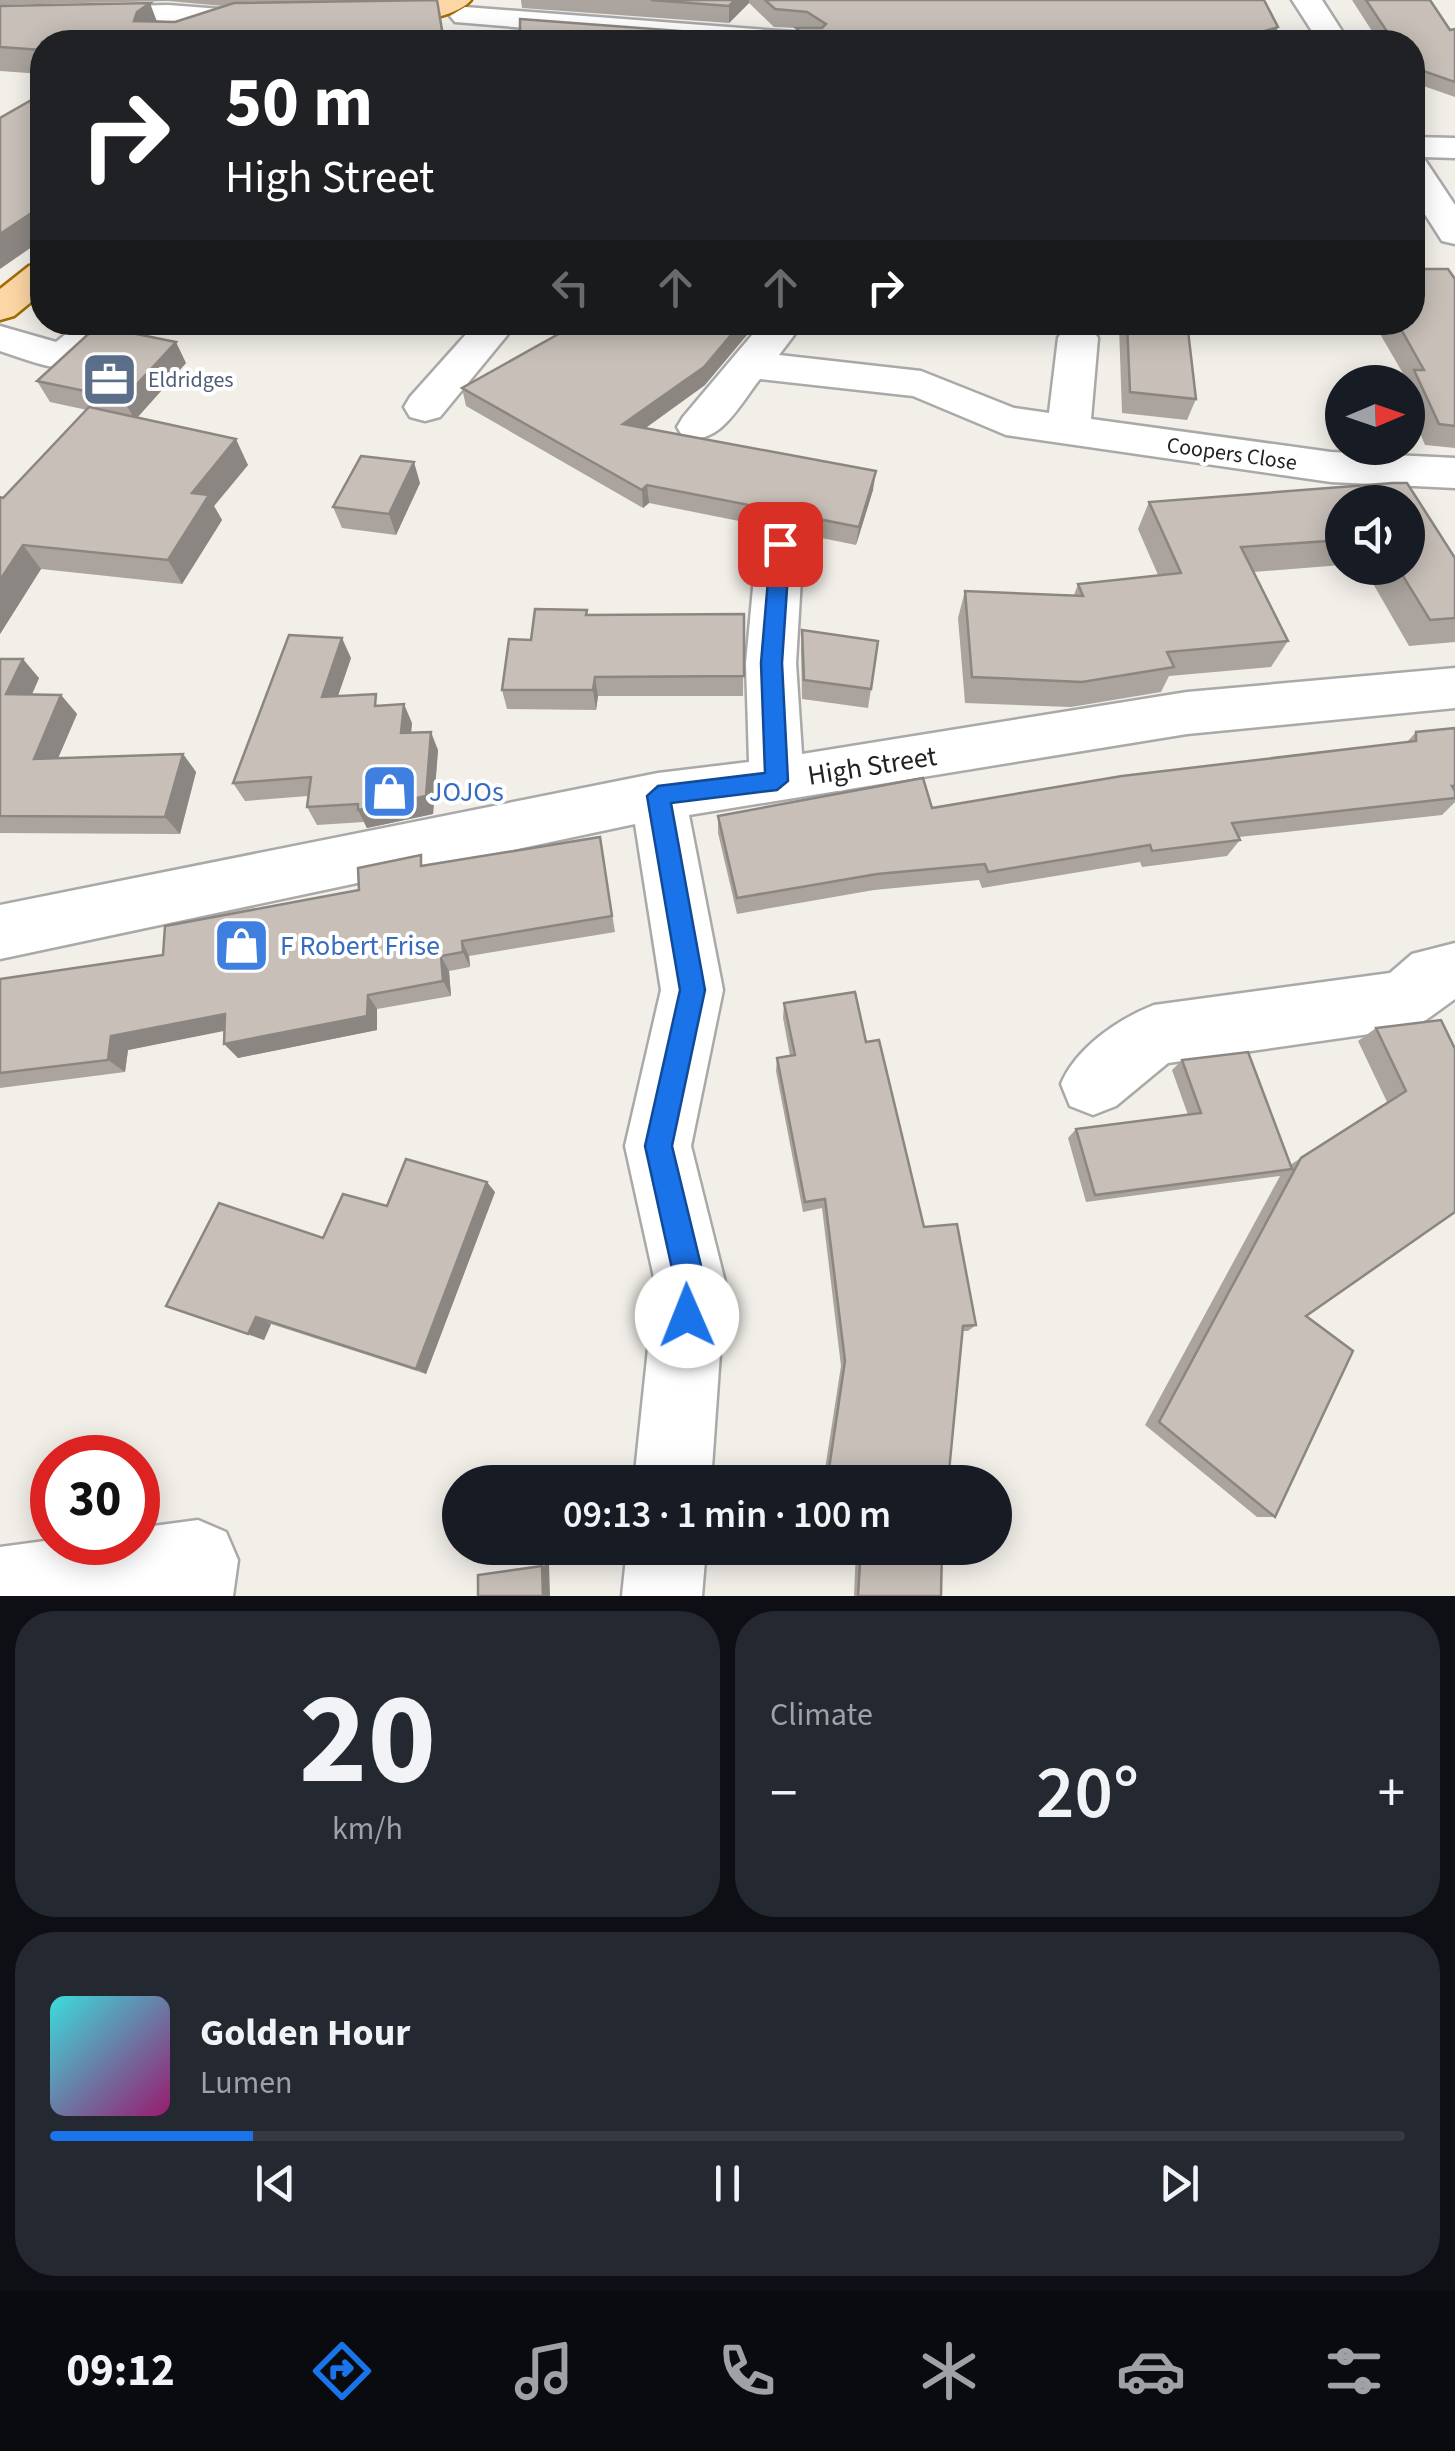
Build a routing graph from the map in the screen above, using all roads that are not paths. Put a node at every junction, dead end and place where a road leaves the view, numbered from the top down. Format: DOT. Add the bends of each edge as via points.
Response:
graph roads {
  1 [pos="738,0"];
  2 [pos="1307,0"];
  3 [pos="466,5"];
  4 [pos="259,12"];
  5 [pos="614,13"];
  6 [pos="0,18"];
  7 [pos="221,18"];
  8 [pos="427,28"];
  9 [pos="191,30"];
  10 [pos="399,30"];
  11 [pos="648,30"];
  12 [pos="740,30"];
  13 [pos="1326,30"];
  14 [pos="1425,147"];
  15 [pos="1455,148"];
  16 [pos="1425,186"];
  17 [pos="1455,233"];
  18 [pos="30,290"];
  19 [pos="12,315"];
  20 [pos="36,335"];
  21 [pos="90,335"];
  22 [pos="488,335"];
  23 [pos="775,335"];
  24 [pos="1078,338"];
  25 [pos="754,364"];
  26 [pos="425,407"];
  27 [pos="698,427"];
  28 [pos="1069,430"];
  29 [pos="1455,473"];
  30 [pos="780,544"];
  31 [pos="1455,688"];
  32 [pos="777,781"];
  33 [pos="658,796"];
  34 [pos="0,932"];
  35 [pos="1455,971"];
  36 [pos="1093,1084"];
  37 [pos="674,1465"];
  38 [pos="665,1565"];
  39 [pos="0,1586"];
  40 [pos="193,1596"];
  41 [pos="662,1596"];
  1 -- 12 [label="street"];
  2 -- 13 [label="street"];
  3 -- 5 [label="street"];
  3 -- 8 [label="main road"];
  4 -- 7 [label="main road"];
  5 -- 11 [label="street"];
  6 -- 7 [label="street"];
  7 -- 9 [label="main road"];
  8 -- 10 [label="main road" via="332,12 385,21"];
  14 -- 15 [label="street"];
  16 -- 17 [label="street"];
  18 -- 19 [label="main road"];
  20 -- 21 [label="street" via="64,358"];
  22 -- 26 [label="street"];
  23 -- 25 [label="street"];
  24 -- 28 [label="street"];
  25 -- 27 [label="street"];
  25 -- 28 [label="street, Coopers Close" via="921,384 1006,421"];
  28 -- 29 [label="street, Coopers Close" via="1332,467"];
  30 -- 32 [label="street" via="771,663"];
  31 -- 32 [label="street, High Street" via="1187,712"];
  32 -- 33 [label="street, High Street"];
  33 -- 34 [label="street, High Street"];
  33 -- 37 [label="street" via="692,990 658,1146 690,1282"];
  35 -- 36 [label="street" via="1433,974 1404,1000 1154,1035"];
  38 -- 41 [label="street"];
  39 -- 40 [label="street" via="198,1560"];
}
